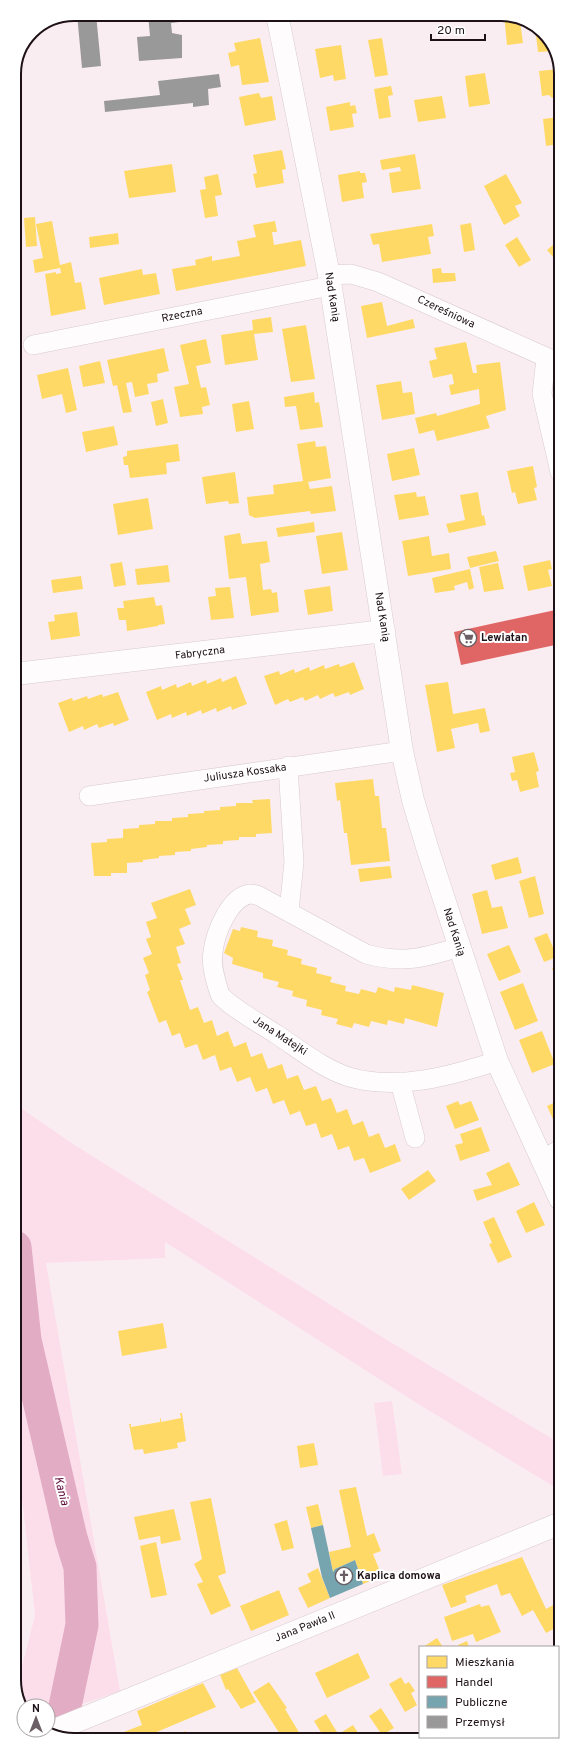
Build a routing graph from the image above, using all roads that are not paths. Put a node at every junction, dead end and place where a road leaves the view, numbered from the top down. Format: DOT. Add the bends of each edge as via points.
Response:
graph roads {
  1 [pos="278,21"];
  2 [pos="330,280"];
  3 [pos="33,345"];
  4 [pos="553,361"];
  5 [pos="554,446"];
  6 [pos="384,631"];
  7 [pos="21,673"];
  8 [pos="402,751"];
  9 [pos="288,766"];
  10 [pos="89,796"];
  11 [pos="289,911"];
  12 [pos="459,947"];
  13 [pos="497,1061"];
  14 [pos="400,1082"];
  15 [pos="416,1138"];
  16 [pos="552,1154"];
  17 [pos="554,1165"];
  18 [pos="554,1526"];
  19 [pos="56,1729"];
  1 -- 2 [label="street, Nad Kanią"];
  2 -- 3 [label="street, Rzeczna"];
  2 -- 4 [label="street, Czereśniowa" via="351,274 378,282"];
  2 -- 6 [label="street, Nad Kanią"];
  4 -- 5 [label="street" via="542,394"];
  6 -- 7 [label="street, Fabryczna"];
  6 -- 8 [label="street, Nad Kanią"];
  8 -- 9 [label="street, Juliusza Kossaka"];
  8 -- 12 [label="street, Nad Kanią" via="415,807"];
  9 -- 10 [label="street, Juliusza Kossaka"];
  9 -- 11 [label="street" via="294,862"];
  11 -- 12 [label="street, Jana Matejki" via="366,954 384,959 405,960"];
  11 -- 14 [label="street, Jana Matejki" via="250,894 228,910 212,953 213,971 220,995 335,1071 370,1081"];
  12 -- 13 [label="street, Nad Kanią"];
  13 -- 14 [label="street, Jana Matejki" via="471,1070"];
  13 -- 16 [label="street, Nad Kanią"];
  14 -- 15 [label="street"];
  16 -- 17 [label="street, Nad Kanią"];
  18 -- 19 [label="street, Jana Pawła II"];
}
